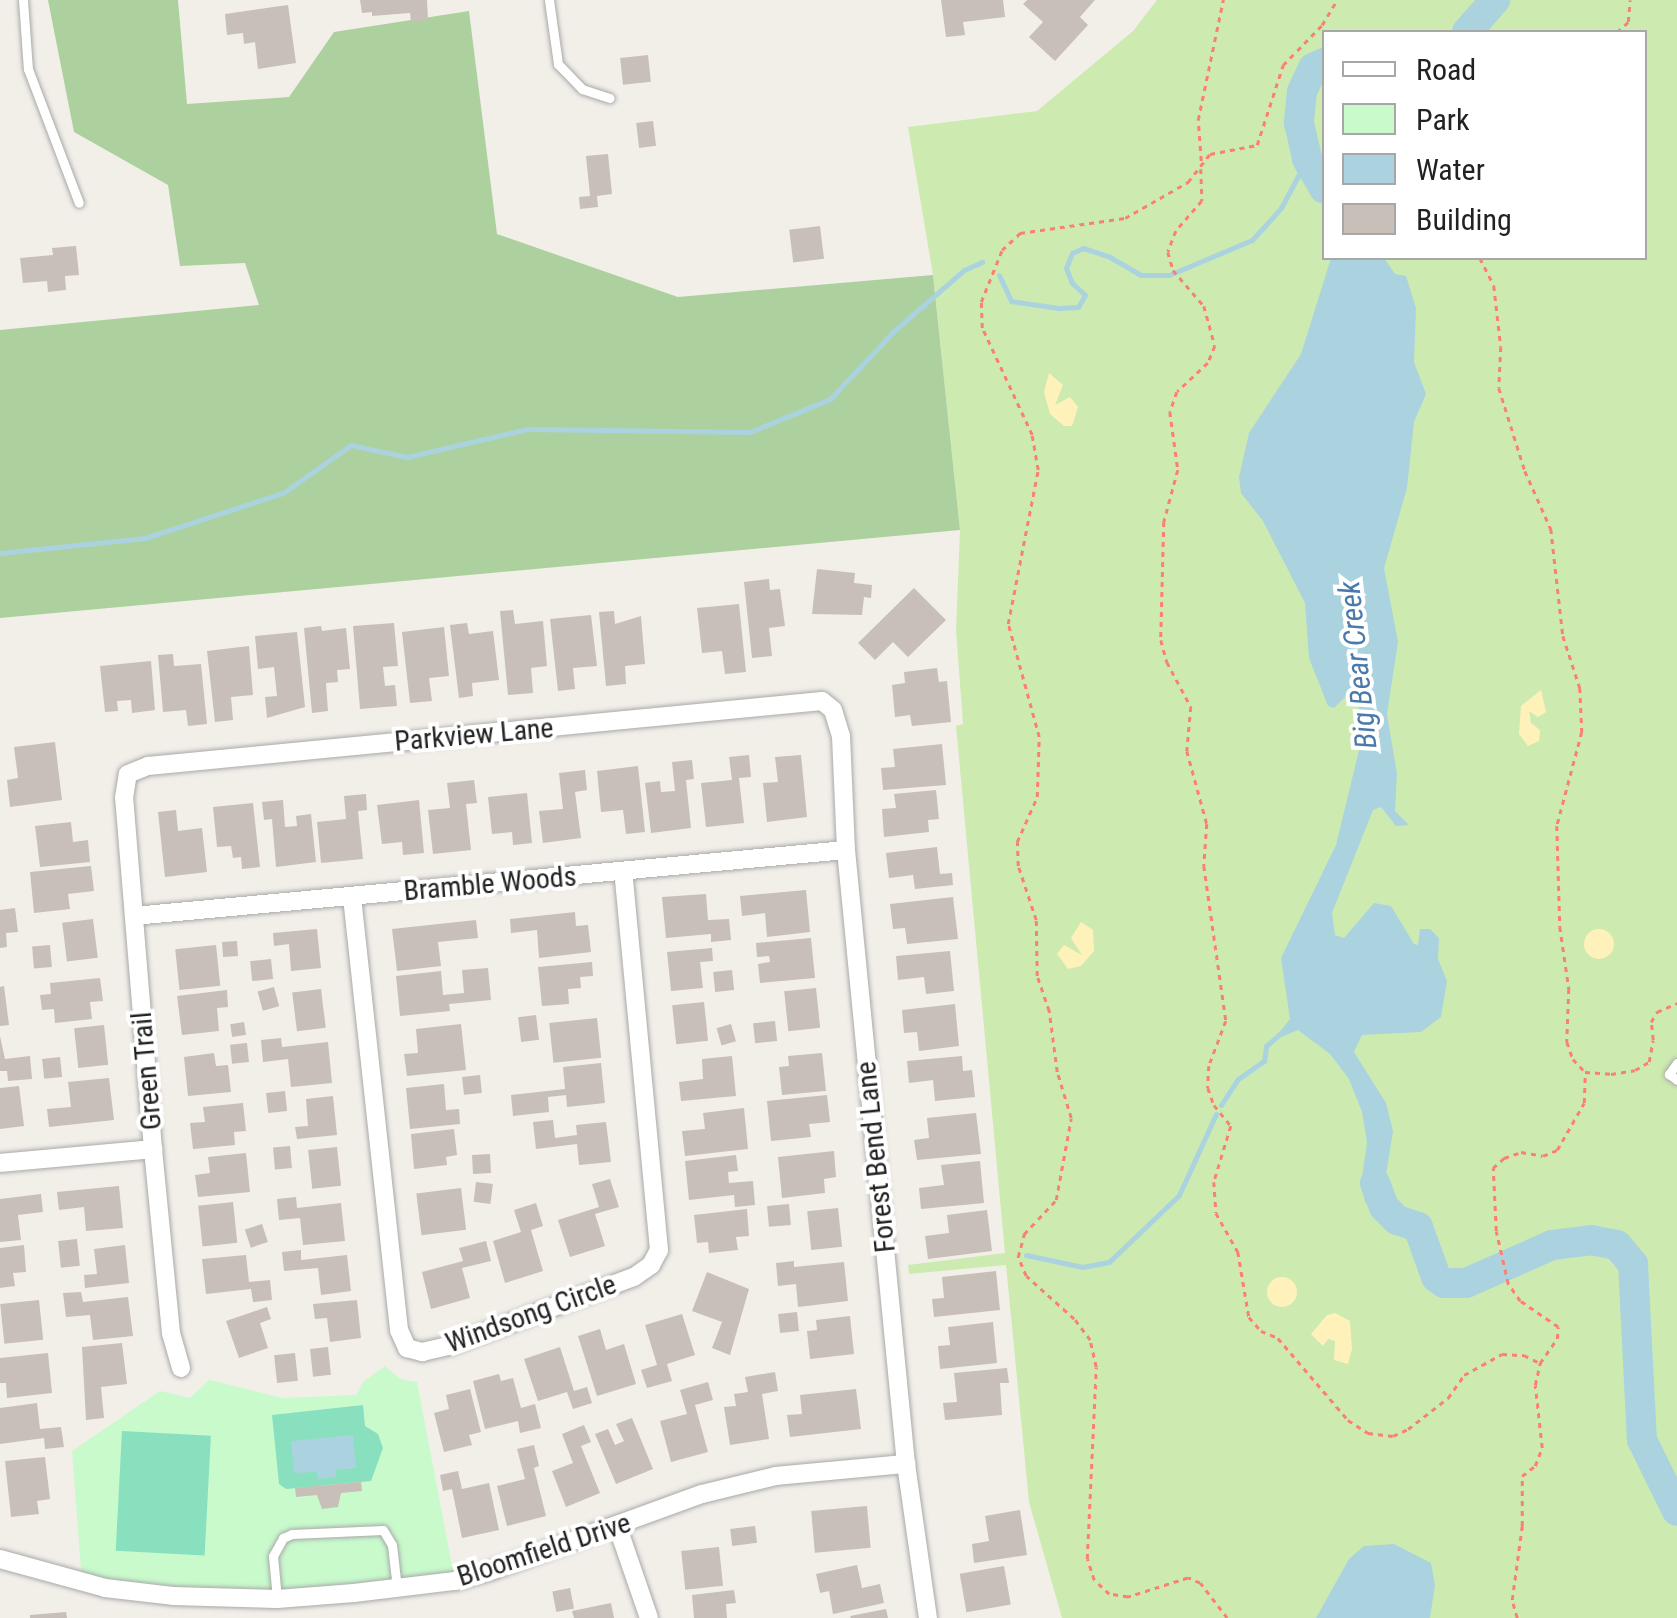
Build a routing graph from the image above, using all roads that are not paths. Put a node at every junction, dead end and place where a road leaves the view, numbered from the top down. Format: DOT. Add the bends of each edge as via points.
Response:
graph roads {
  1 [pos="23,0"];
  2 [pos="550,0"];
  3 [pos="610,98"];
  4 [pos="78,203"];
  5 [pos="822,701"];
  6 [pos="128,774"];
  7 [pos="846,850"];
  8 [pos="624,872"];
  9 [pos="352,897"];
  10 [pos="134,916"];
  11 [pos="1677,1063"];
  12 [pos="1677,1080"];
  13 [pos="153,1149"];
  14 [pos="0,1163"];
  15 [pos="181,1368"];
  16 [pos="906,1464"];
  17 [pos="618,1528"];
  18 [pos="0,1558"];
  19 [pos="398,1588"];
  20 [pos="277,1599"];
  21 [pos="649,1618"];
  22 [pos="928,1618"];
  1 -- 4 [label="lane" via="28,68"];
  2 -- 3 [label="lane" via="558,64 582,89"];
  5 -- 6 [label="street, Parkview Lane" via="148,766"];
  5 -- 7 [label="street, Forest Bend Lane" via="833,710 841,736"];
  6 -- 10 [label="street, Green Trail" via="124,798"];
  7 -- 8 [label="street, Bramble Woods"];
  7 -- 16 [label="street, Forest Bend Lane"];
  8 -- 9 [label="street, Bramble Woods"];
  8 -- 9 [label="street, Windsong Circle" via="659,1250 634,1276 422,1352 407,1348 399,1330"];
  9 -- 10 [label="street, Bramble Woods"];
  10 -- 13 [label="street, Green Trail"];
  11 -- 12 [label="lane" via="1669,1074"];
  13 -- 14 [label="street"];
  13 -- 15 [label="street, Green Trail" via="171,1333"];
  16 -- 17 [label="street, Bloomfield Drive" via="776,1476 702,1494"];
  16 -- 22 [label="street, Forest Bend Lane"];
  17 -- 19 [label="street, Bloomfield Drive" via="493,1570"];
  17 -- 21 [label="street"];
  18 -- 20 [label="street, Bloomfield Drive" via="120,1590"];
  19 -- 20 [label="street, Bloomfield Drive"];
  19 -- 20 [label="lane" via="390,1536 373,1527 282,1538 273,1556"];
}
